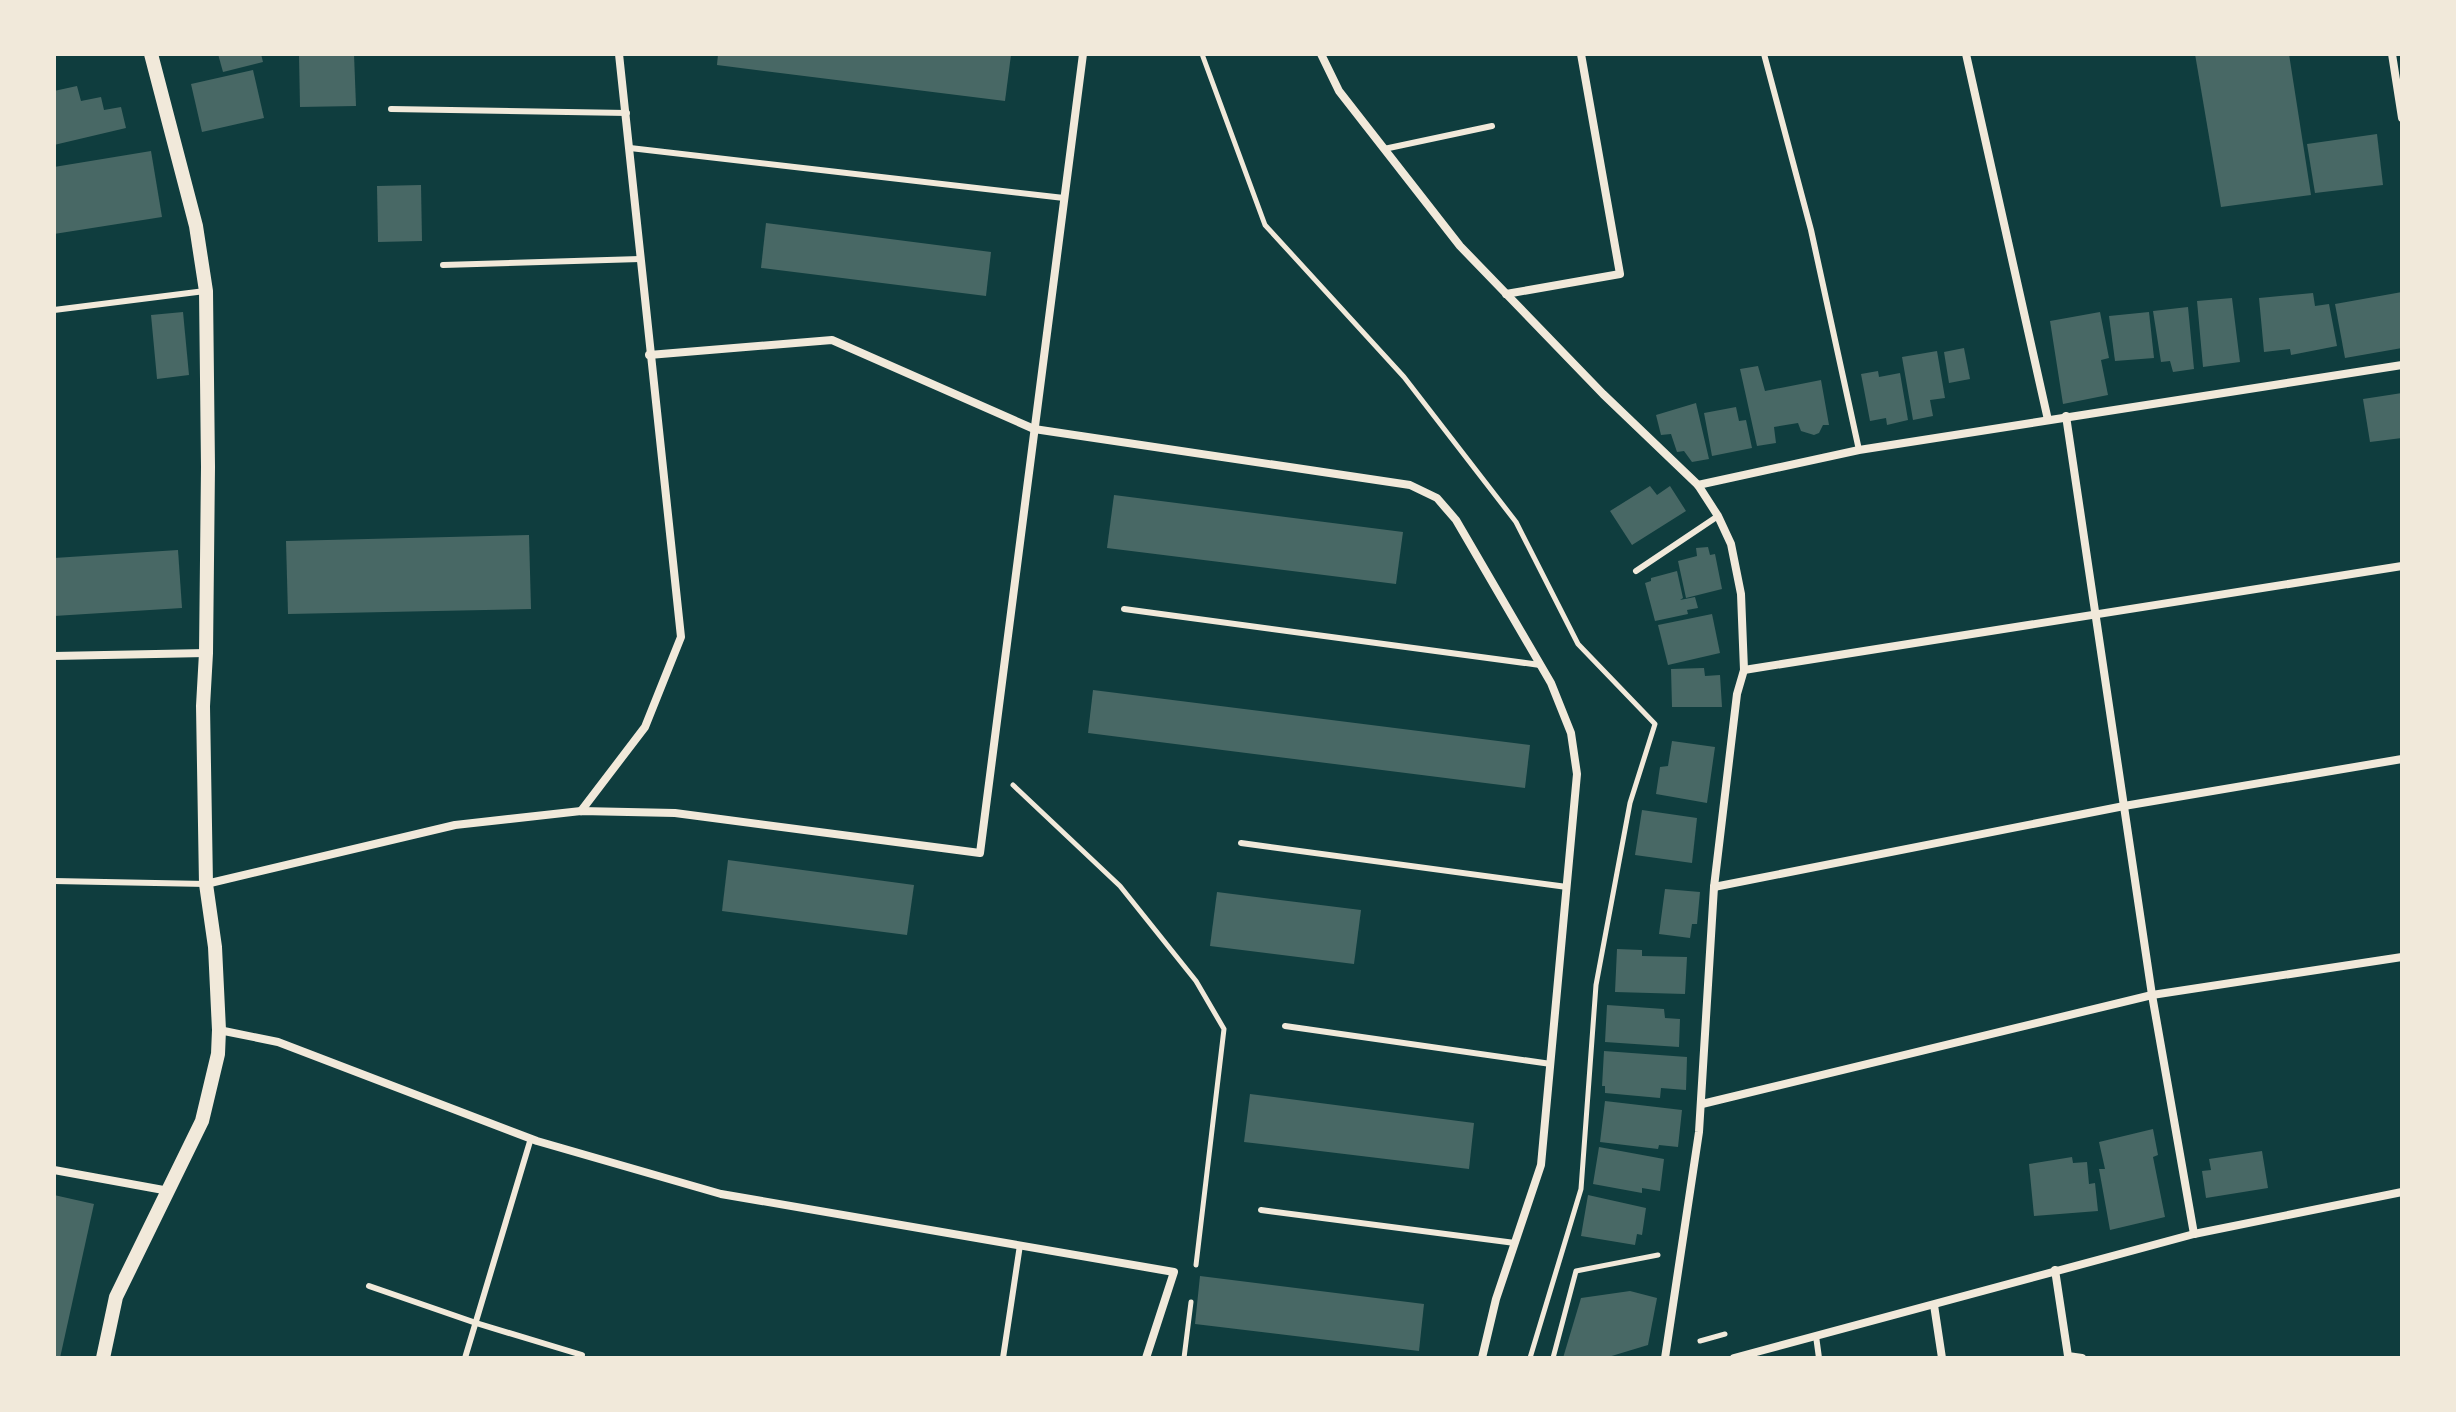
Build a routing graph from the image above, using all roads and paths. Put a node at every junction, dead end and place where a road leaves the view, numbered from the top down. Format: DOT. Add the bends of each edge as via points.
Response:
graph roads {
  1 [pos="151,54"];
  2 [pos="619,54"];
  3 [pos="1083,54"];
  4 [pos="1321,54"];
  5 [pos="1581,54"];
  6 [pos="1764,54"];
  7 [pos="1966,54"];
  8 [pos="2392,54"];
  9 [pos="391,109"];
  10 [pos="627,113"];
  11 [pos="2402,118"];
  12 [pos="1492,126"];
  13 [pos="630,148"];
  14 [pos="1384,149"];
  15 [pos="1064,198"];
  16 [pos="640,259"];
  17 [pos="443,265"];
  18 [pos="206,291"];
  19 [pos="1506,294"];
  20 [pos="54,310"];
  21 [pos="649,355"];
  22 [pos="2402,365"];
  23 [pos="2066,416"];
  24 [pos="2048,420"];
  25 [pos="1034,429"];
  26 [pos="1859,450"];
  27 [pos="1698,485"];
  28 [pos="1718,516"];
  29 [pos="2402,566"];
  30 [pos="1636,571"];
  31 [pos="1124,609"];
  32 [pos="2094,613"];
  33 [pos="206,653"];
  34 [pos="54,656"];
  35 [pos="1540,665"];
  36 [pos="1744,670"];
  37 [pos="2402,759"];
  38 [pos="992,765"];
  39 [pos="2124,806"];
  40 [pos="581,811"];
  41 [pos="1241,843"];
  42 [pos="54,881"];
  43 [pos="206,884"];
  44 [pos="1567,887"];
  45 [pos="1714,887"];
  46 [pos="2402,957"];
  47 [pos="2152,995"];
  48 [pos="1285,1026"];
  49 [pos="219,1030"];
  50 [pos="1551,1064"];
  51 [pos="1702,1104"];
  52 [pos="531,1138"];
  53 [pos="54,1170"];
  54 [pos="169,1191"];
  55 [pos="2402,1192"];
  56 [pos="1261,1210"];
  57 [pos="2194,1234"];
  58 [pos="1515,1243"];
  59 [pos="1020,1245"];
  60 [pos="1682,1250"];
  61 [pos="2055,1270"];
  62 [pos="1194,1280"];
  63 [pos="369,1286"];
  64 [pos="1192,1295"];
  65 [pos="1934,1305"];
  66 [pos="476,1323"];
  67 [pos="1816,1336"];
  68 [pos="582,1355"];
  69 [pos="2068,1357"];
  70 [pos="103,1358"];
  71 [pos="465,1358"];
  72 [pos="1003,1358"];
  73 [pos="1146,1358"];
  74 [pos="1184,1358"];
  75 [pos="1482,1358"];
  76 [pos="1553,1358"];
  77 [pos="1665,1358"];
  78 [pos="1734,1358"];
  79 [pos="1819,1358"];
  80 [pos="1942,1358"];
  81 [pos="2082,1358"];
  1 -- 18 [label="street" via="196,226"];
  2 -- 10 [label="street"];
  3 -- 15 [label="street"];
  4 -- 14 [label="street" via="1339,91"];
  5 -- 19 [label="street" via="1620,274"];
  6 -- 26 [label="lane" via="1811,230"];
  7 -- 24 [label="street"];
  8 -- 11 [label="street"];
  9 -- 10 [label="lane"];
  10 -- 13 [label="street"];
  12 -- 14 [label="lane"];
  13 -- 15 [label="lane"];
  13 -- 16 [label="street"];
  14 -- 19 [label="street" via="1460,246"];
  15 -- 25 [label="street"];
  16 -- 17 [label="lane"];
  16 -- 21 [label="street"];
  18 -- 20 [label="lane"];
  18 -- 33 [label="street"];
  19 -- 27 [label="street"];
  21 -- 25 [label="street" via="832,340"];
  21 -- 40 [label="street" via="681,637 645,727"];
  22 -- 23 [label="street"];
  23 -- 24 [label="street"];
  23 -- 32 [label="street"];
  24 -- 26 [label="street"];
  25 -- 35 [label="street" via="1410,485 1437,498 1456,520"];
  25 -- 38 [label="street"];
  26 -- 27 [label="street"];
  27 -- 28 [label="street"];
  28 -- 30 [label="lane"];
  28 -- 36 [label="street" via="1731,544 1741,594"];
  29 -- 32 [label="street"];
  31 -- 35 [label="lane"];
  32 -- 36 [label="street"];
  32 -- 39 [label="street"];
  33 -- 34 [label="street"];
  33 -- 43 [label="street"];
  35 -- 44 [label="street" via="1571,733 1577,774"];
  36 -- 45 [label="street"];
  37 -- 39 [label="street"];
  38 -- 40 [label="street" via="980,853 675,813"];
  38 -- 62 [label="path" via="1120,886 1196,981 1224,1029"];
  39 -- 45 [label="street"];
  39 -- 47 [label="street"];
  40 -- 43 [label="street" via="455,825"];
  41 -- 44 [label="lane"];
  42 -- 43 [label="lane"];
  43 -- 49 [label="street"];
  44 -- 50 [label="street"];
  45 -- 51 [label="street"];
  46 -- 47 [label="street"];
  47 -- 51 [label="street"];
  47 -- 57 [label="street"];
  48 -- 50 [label="lane"];
  49 -- 52 [label="street" via="278,1042"];
  49 -- 54 [label="street" via="202,1121"];
  50 -- 58 [label="street" via="1541,1165"];
  51 -- 60 [label="street"];
  52 -- 59 [label="street" via="721,1194"];
  52 -- 66 [label="lane"];
  53 -- 54 [label="street"];
  54 -- 70 [label="street" via="116,1297"];
  55 -- 57 [label="street"];
  56 -- 58 [label="lane"];
  57 -- 61 [label="street"];
  58 -- 75 [label="street"];
  59 -- 72 [label="lane"];
  59 -- 73 [label="street" via="1174,1272"];
  60 -- 76 [label="path" via="1576,1271"];
  60 -- 77 [label="street"];
  61 -- 65 [label="street"];
  61 -- 69 [label="street"];
  63 -- 66 [label="lane"];
  64 -- 74 [label="path"];
  65 -- 67 [label="street"];
  65 -- 80 [label="street"];
  66 -- 68 [label="lane"];
  66 -- 71 [label="lane"];
  67 -- 78 [label="street"];
  67 -- 79 [label="lane"];
  69 -- 81 [label="street"];
}
